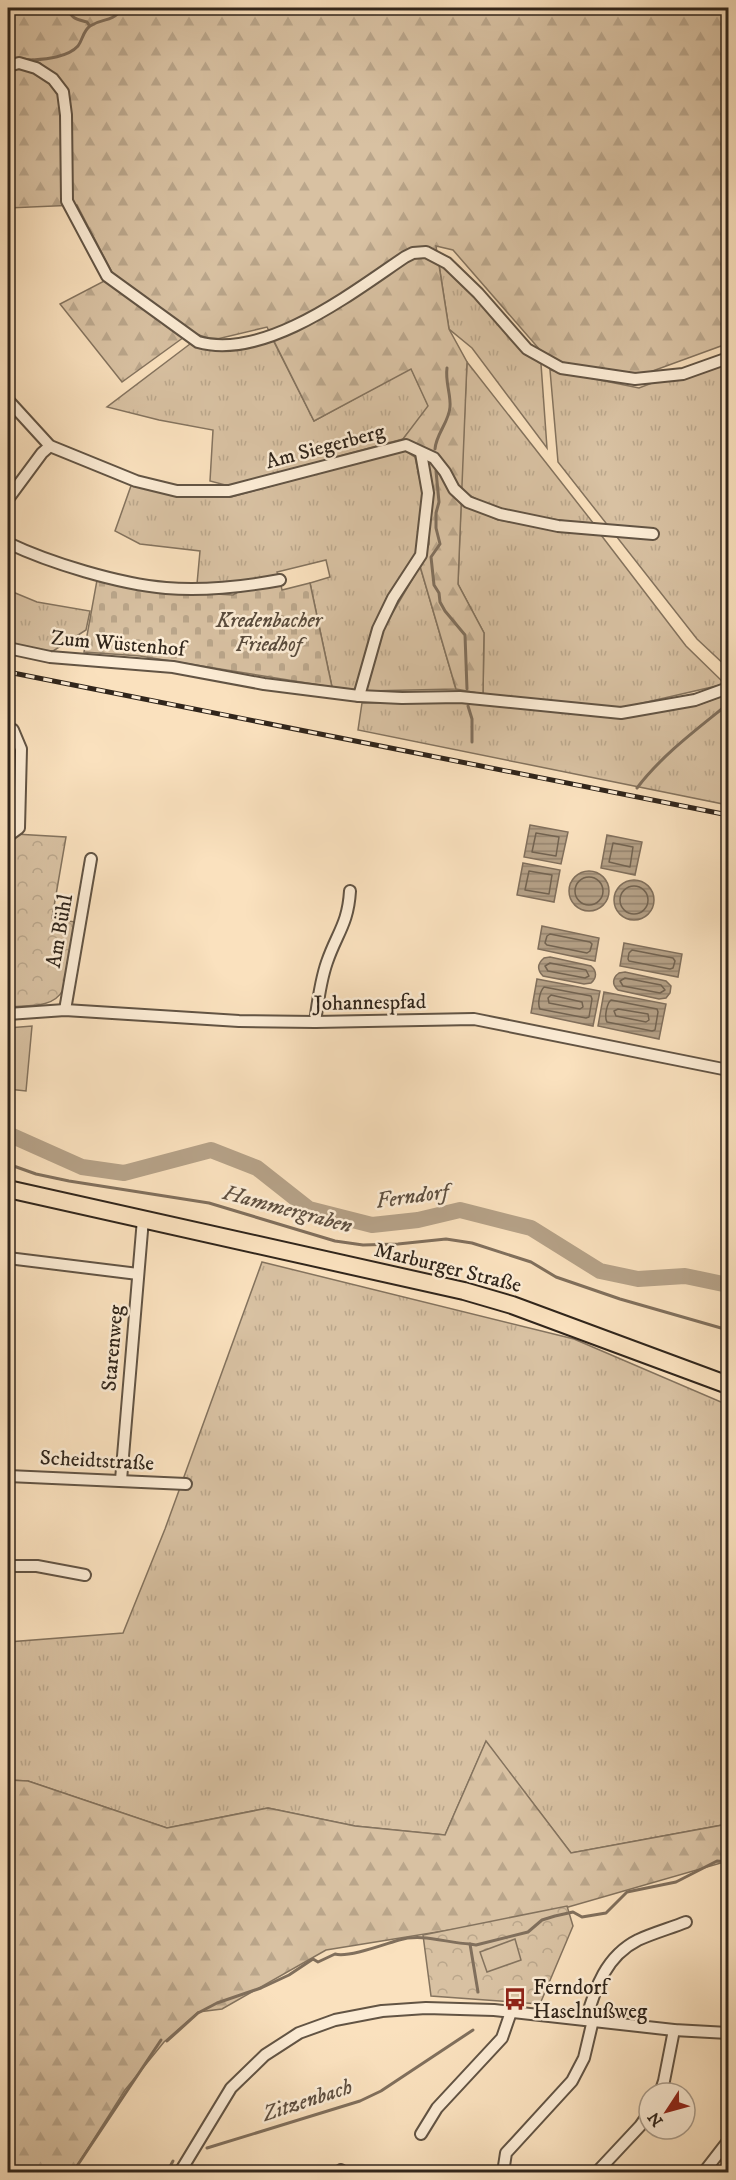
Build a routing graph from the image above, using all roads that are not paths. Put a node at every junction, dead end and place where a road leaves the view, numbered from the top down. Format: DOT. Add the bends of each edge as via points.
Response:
graph roads {
  1 [pos="8,66"];
  2 [pos="729,358"];
  3 [pos="8,400"];
  4 [pos="50,446"];
  5 [pos="421,453"];
  6 [pos="8,499"];
  7 [pos="653,534"];
  8 [pos="8,543"];
  9 [pos="280,580"];
  10 [pos="8,648"];
  11 [pos="729,688"];
  12 [pos="359,696"];
  13 [pos="8,731"];
  14 [pos="11,834"];
  15 [pos="91,859"];
  16 [pos="350,891"];
  17 [pos="65,1010"];
  18 [pos="8,1014"];
  19 [pos="315,1022"];
  20 [pos="729,1070"];
  21 [pos="8,1190"];
  22 [pos="143,1219"];
  23 [pos="8,1258"];
  24 [pos="138,1274"];
  25 [pos="729,1385"];
  26 [pos="8,1476"];
  27 [pos="121,1480"];
  28 [pos="186,1484"];
  29 [pos="8,1566"];
  30 [pos="85,1575"];
  31 [pos="687,1922"];
  32 [pos="511,2012"];
  33 [pos="589,2020"];
  34 [pos="674,2030"];
  35 [pos="729,2033"];
  36 [pos="664,2081"];
  37 [pos="637,2129"];
  38 [pos="421,2134"];
  39 [pos="729,2141"];
  40 [pos="504,2166"];
  41 [pos="716,2168"];
  42 [pos="180,2172"];
  43 [pos="597,2172"];
  44 [pos="705,2172"];
  1 -- 2 [label="street" via="19,63 36,68 53,79 63,92 67,201 107,276 198,342 209,345 254,340 291,328 405,257 426,252 457,272 526,349 561,368 645,379 683,374"];
  3 -- 4 [label="street, Am Siegerberg"];
  4 -- 5 [label="street, Am Siegerberg" via="136,481 177,490 229,491 406,445"];
  4 -- 6 [label="street"];
  5 -- 7 [label="street, Am Siegerberg" via="434,458 454,489 468,502 500,514 558,526"];
  5 -- 12 [label="street" via="428,493 421,555 378,629"];
  8 -- 9 [label="street" via="99,575 165,588 233,587"];
  10 -- 12 [label="street, Zum Wüstenhof" via="50,657 173,667"];
  11 -- 12 [label="street, Zum Wüstenhof" via="695,700 621,713 460,697"];
  13 -- 14 [label="street" via="13,730 21,749 19,828"];
  15 -- 17 [label="street, Am Bühl"];
  16 -- 19 [label="street" via="349,911 320,985"];
  17 -- 18 [label="street, Johannespfad"];
  17 -- 19 [label="street, Johannespfad"];
  19 -- 20 [label="street, Johannespfad" via="474,1019"];
  21 -- 22 [label="main road, Marburger Straße"];
  22 -- 24 [label="street, Starenweg"];
  22 -- 25 [label="main road, Marburger Straße" via="512,1305"];
  23 -- 24 [label="street"];
  24 -- 27 [label="street, Starenweg"];
  26 -- 27 [label="street, Scheidtstraße"];
  27 -- 28 [label="street, Scheidtstraße"];
  29 -- 30 [label="street" via="37,1566"];
  31 -- 33 [label="street" via="622,1950 596,1986"];
  32 -- 33 [label="street"];
  32 -- 38 [label="street" via="502,2038 437,2108"];
  32 -- 42 [label="street" via="426,2008 382,2011 335,2020 299,2033 265,2055 231,2088"];
  33 -- 34 [label="street"];
  33 -- 40 [label="street" via="584,2058 572,2081 506,2153"];
  34 -- 35 [label="street"];
  34 -- 36 [label="street"];
  37 -- 43 [label="street"];
  39 -- 41 [label="street"];
  41 -- 44 [label="street"];
}
